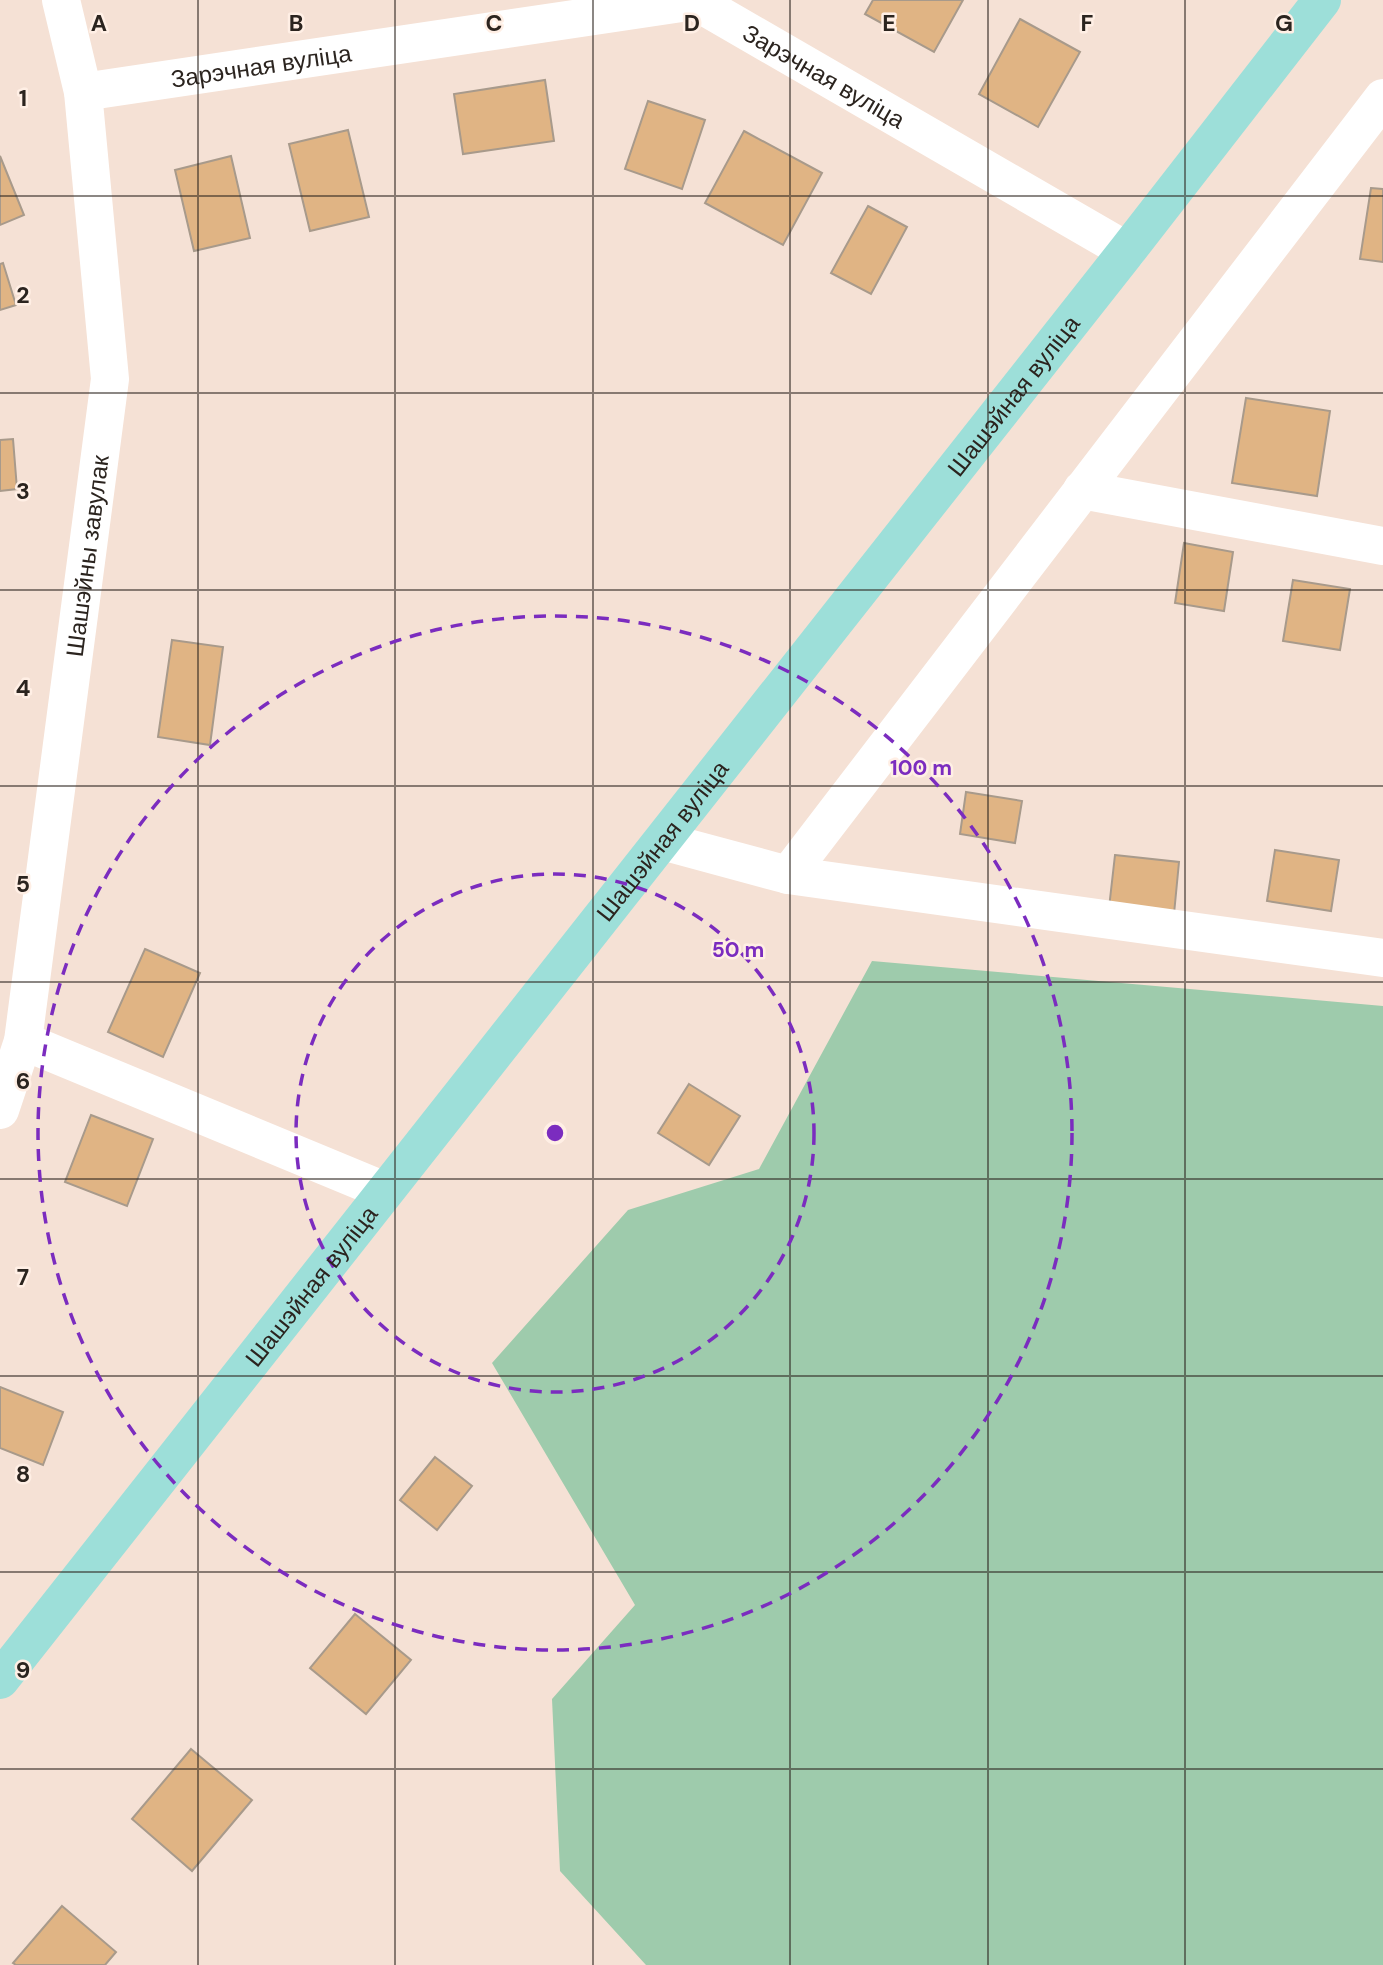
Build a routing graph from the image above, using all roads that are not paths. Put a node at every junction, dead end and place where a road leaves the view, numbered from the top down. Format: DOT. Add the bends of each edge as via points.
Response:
graph roads {
  1 [pos="61,0"];
  2 [pos="1322,0"];
  3 [pos="83,92"];
  4 [pos="1378,111"];
  5 [pos="1127,251"];
  6 [pos="1082,490"];
  7 [pos="1383,546"];
  8 [pos="662,841"];
  9 [pos="788,875"];
  10 [pos="1383,958"];
  11 [pos="23,1041"];
  12 [pos="0,1110"];
  13 [pos="385,1191"];
  14 [pos="0,1680"];
  1 -- 3 [label="street, Шашэйны завулак"];
  2 -- 5 [label="main road, Шашэйная вуліца"];
  3 -- 5 [label="street, Зарэчная вуліца" via="695,1"];
  3 -- 11 [label="street, Шашэйны завулак" via="110,379"];
  4 -- 6 [label="street"];
  5 -- 8 [label="main road, Шашэйная вуліца"];
  6 -- 7 [label="street"];
  6 -- 9 [label="street"];
  8 -- 9 [label="street"];
  8 -- 13 [label="main road, Шашэйная вуліца"];
  9 -- 10 [label="street"];
  11 -- 12 [label="street, Шашэйны завулак"];
  11 -- 13 [label="street"];
  13 -- 14 [label="main road, Шашэйная вуліца"];
}
